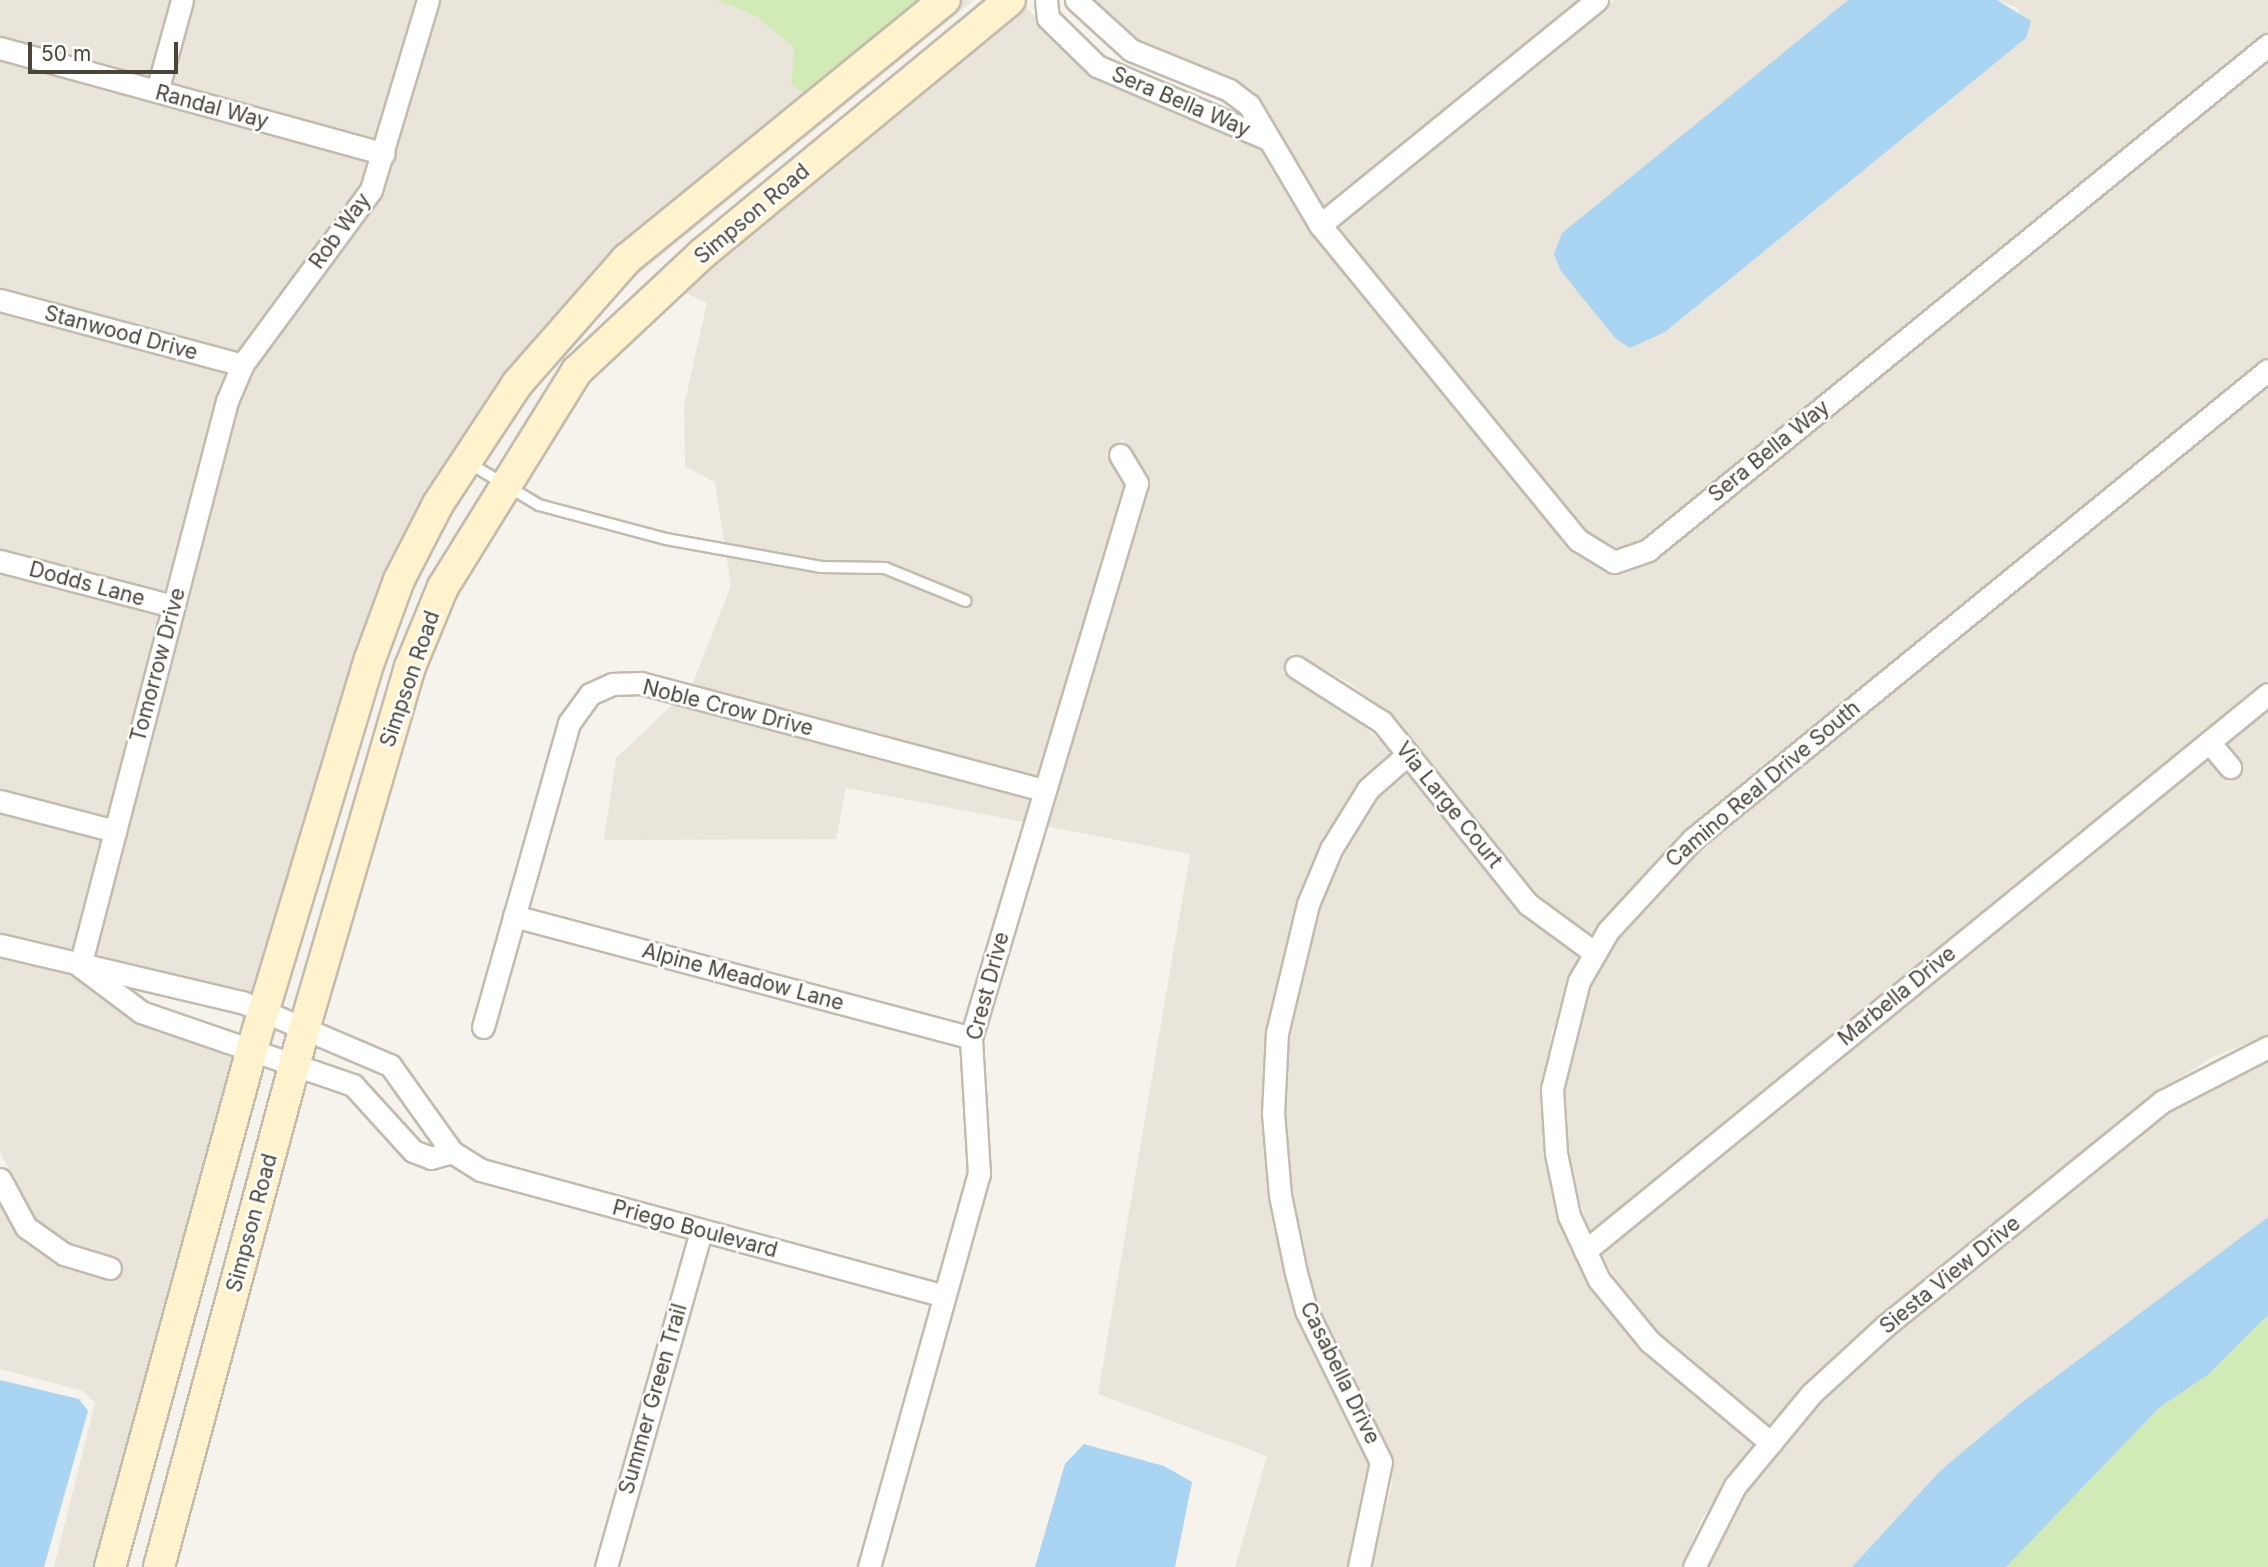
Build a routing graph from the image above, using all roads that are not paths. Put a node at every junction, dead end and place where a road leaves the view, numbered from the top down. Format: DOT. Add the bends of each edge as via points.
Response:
graph roads {
  1 [pos="182,0"];
  2 [pos="428,0"];
  3 [pos="945,0"];
  4 [pos="1010,0"];
  5 [pos="1046,0"];
  6 [pos="1076,0"];
  7 [pos="1597,0"];
  8 [pos="2268,45"];
  9 [pos="0,48"];
  10 [pos="157,92"];
  11 [pos="1268,140"];
  12 [pos="384,154"];
  13 [pos="1320,225"];
  14 [pos="0,300"];
  15 [pos="242,365"];
  16 [pos="2268,370"];
  17 [pos="1120,455"];
  18 [pos="464,460"];
  19 [pos="502,483"];
  20 [pos="0,561"];
  21 [pos="966,601"];
  22 [pos="173,606"];
  23 [pos="1296,667"];
  24 [pos="2268,694"];
  25 [pos="2210,742"];
  26 [pos="1408,754"];
  27 [pos="2230,767"];
  28 [pos="1044,790"];
  29 [pos="0,800"];
  30 [pos="115,831"];
  31 [pos="514,916"];
  32 [pos="0,945"];
  33 [pos="1595,953"];
  34 [pos="80,966"];
  35 [pos="264,1010"];
  36 [pos="305,1026"];
  37 [pos="482,1027"];
  38 [pos="971,1038"];
  39 [pos="2268,1047"];
  40 [pos="252,1049"];
  41 [pos="294,1065"];
  42 [pos="452,1152"];
  43 [pos="0,1179"];
  44 [pos="701,1231"];
  45 [pos="1585,1251"];
  46 [pos="110,1268"];
  47 [pos="942,1295"];
  48 [pos="1771,1443"];
  49 [pos="110,1567"];
  50 [pos="159,1567"];
  51 [pos="606,1567"];
  52 [pos="869,1567"];
  53 [pos="1359,1567"];
  54 [pos="1694,1567"];
  1 -- 10 [label="street"];
  2 -- 12 [label="street, Rob Way"];
  3 -- 18 [label="main road, Simpson Road" via="627,259 555,334"];
  4 -- 19 [label="main road, Simpson Road" via="702,254 577,371"];
  5 -- 11 [label="street, Sera Bella Way" via="1048,18 1097,66 1236,120"];
  6 -- 11 [label="street, Sera Bella Way" via="1131,50 1229,90 1249,105"];
  7 -- 13 [label="street"];
  8 -- 13 [label="street, Sera Bella Way" via="1659,542 1623,562 1604,559 1578,540"];
  9 -- 10 [label="street, Randal Way"];
  10 -- 12 [label="street, Randal Way"];
  11 -- 13 [label="street, Sera Bella Way"];
  12 -- 15 [label="street, Rob Way" via="371,190"];
  14 -- 15 [label="street, Stanwood Drive"];
  15 -- 22 [label="street, Tomorrow Drive"];
  16 -- 33 [label="street, Camino Real Drive South" via="1693,839 1647,884"];
  17 -- 28 [label="street, Crest Drive" via="1137,483"];
  18 -- 19 [label="lane"];
  18 -- 35 [label="main road, Simpson Road" via="400,580 370,659"];
  19 -- 21 [label="lane" via="539,505 666,539 822,567 885,568"];
  19 -- 36 [label="main road, Simpson Road" via="443,587 410,667"];
  20 -- 22 [label="street, Dodds Lane"];
  22 -- 30 [label="street, Tomorrow Drive"];
  23 -- 26 [label="street, Via Large Court" via="1353,700"];
  24 -- 25 [label="street, Marbella Drive"];
  25 -- 27 [label="street"];
  25 -- 45 [label="street, Marbella Drive"];
  26 -- 33 [label="street, Via Large Court" via="1528,904"];
  26 -- 53 [label="street, Casabella Drive" via="1368,789 1331,849 1308,904 1277,1033 1275,1141 1296,1273 1306,1310 1381,1462"];
  28 -- 31 [label="street, Noble Crow Drive" via="640,683 612,684 590,694 569,723"];
  28 -- 38 [label="street, Crest Drive"];
  29 -- 30 [label="street"];
  30 -- 34 [label="street, Tomorrow Drive"];
  31 -- 37 [label="street, Noble Crow Drive"];
  31 -- 38 [label="street, Alpine Meadow Lane"];
  32 -- 34 [label="street"];
  33 -- 45 [label="street, Camino Real Drive South" via="1562,1035 1552,1088 1556,1153 1569,1216"];
  34 -- 35 [label="street, Priego Boulevard" via="127,970"];
  34 -- 40 [label="street" via="141,1012"];
  35 -- 36 [label="street, Priego Boulevard"];
  35 -- 40 [label="main road, Simpson Road"];
  36 -- 41 [label="main road, Simpson Road"];
  36 -- 42 [label="street, Priego Boulevard" via="390,1065"];
  38 -- 47 [label="street, Crest Drive" via="979,1174"];
  39 -- 48 [label="street, Siesta View Drive" via="2216,1068 2163,1101 1885,1326 1811,1394"];
  40 -- 41 [label="street"];
  40 -- 49 [label="main road, Simpson Road"];
  41 -- 42 [label="street" via="353,1085 374,1100 413,1151 430,1158"];
  41 -- 50 [label="main road, Simpson Road"];
  42 -- 44 [label="street, Priego Boulevard" via="481,1170"];
  43 -- 46 [label="street" via="26,1227 64,1254"];
  44 -- 47 [label="street, Priego Boulevard"];
  44 -- 51 [label="street, Summer Green Trail"];
  45 -- 48 [label="street, Camino Real Drive South" via="1599,1280 1650,1342"];
  47 -- 52 [label="street, Crest Drive"];
  48 -- 54 [label="street, Siesta View Drive" via="1710,1525"];
}
